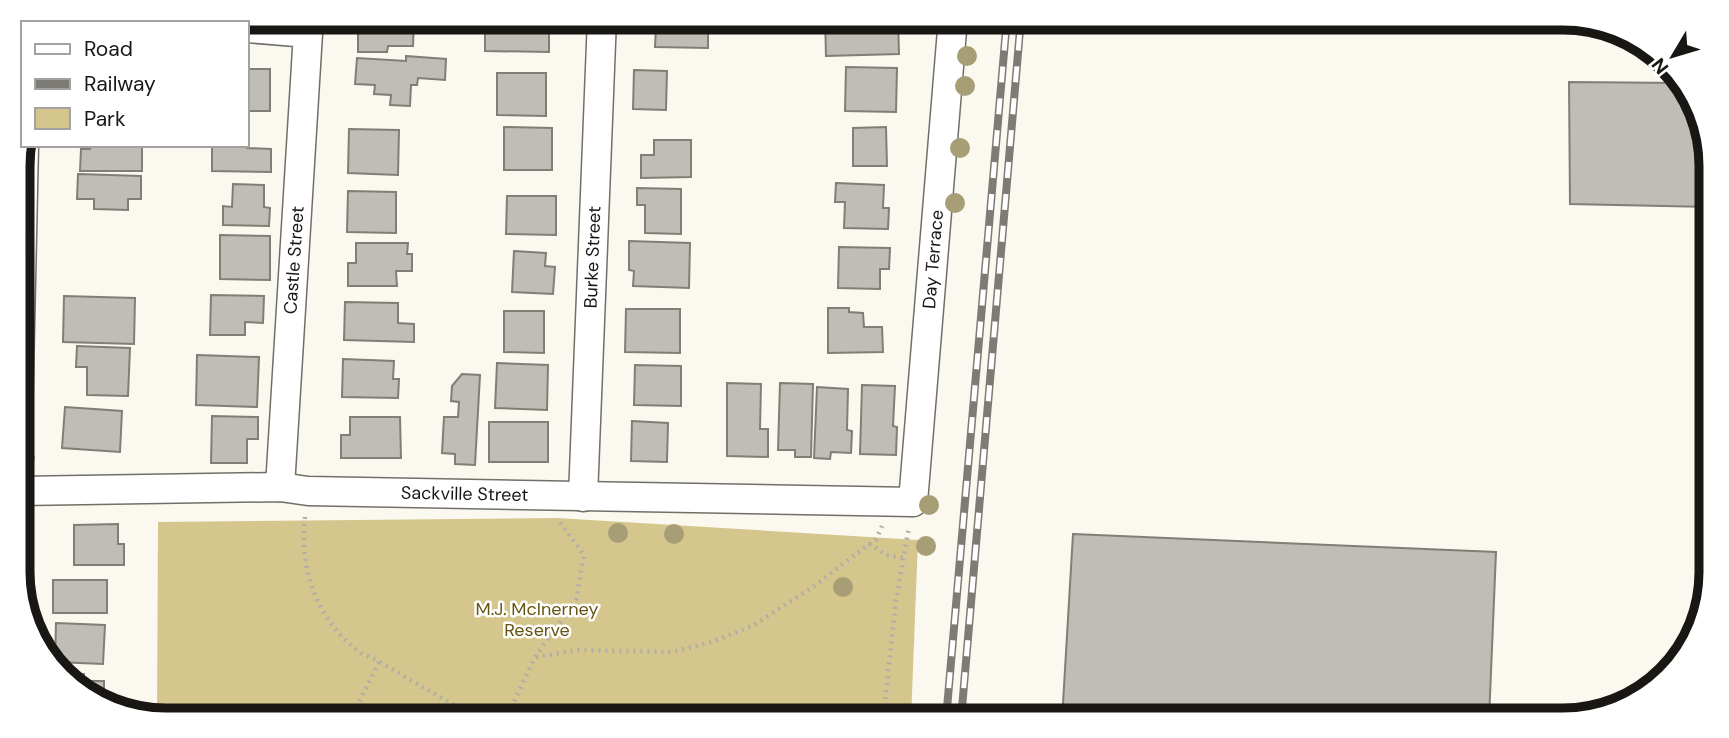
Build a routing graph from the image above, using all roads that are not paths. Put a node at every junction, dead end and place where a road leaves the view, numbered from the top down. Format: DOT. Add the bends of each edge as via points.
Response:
graph roads {
  1 [pos="271,30"];
  2 [pos="602,30"];
  3 [pos="952,30"];
  4 [pos="294,489"];
  5 [pos="30,491"];
  6 [pos="583,497"];
  7 [pos="903,502"];
  1 -- 4 [label="street, Castle Street" via="308,33"];
  2 -- 6 [label="street, Burke Street"];
  3 -- 7 [label="street, Day Terrace"];
  4 -- 5 [label="street, Sackville Street"];
  4 -- 6 [label="street, Sackville Street"];
  6 -- 7 [label="street, Sackville Street"];
}
